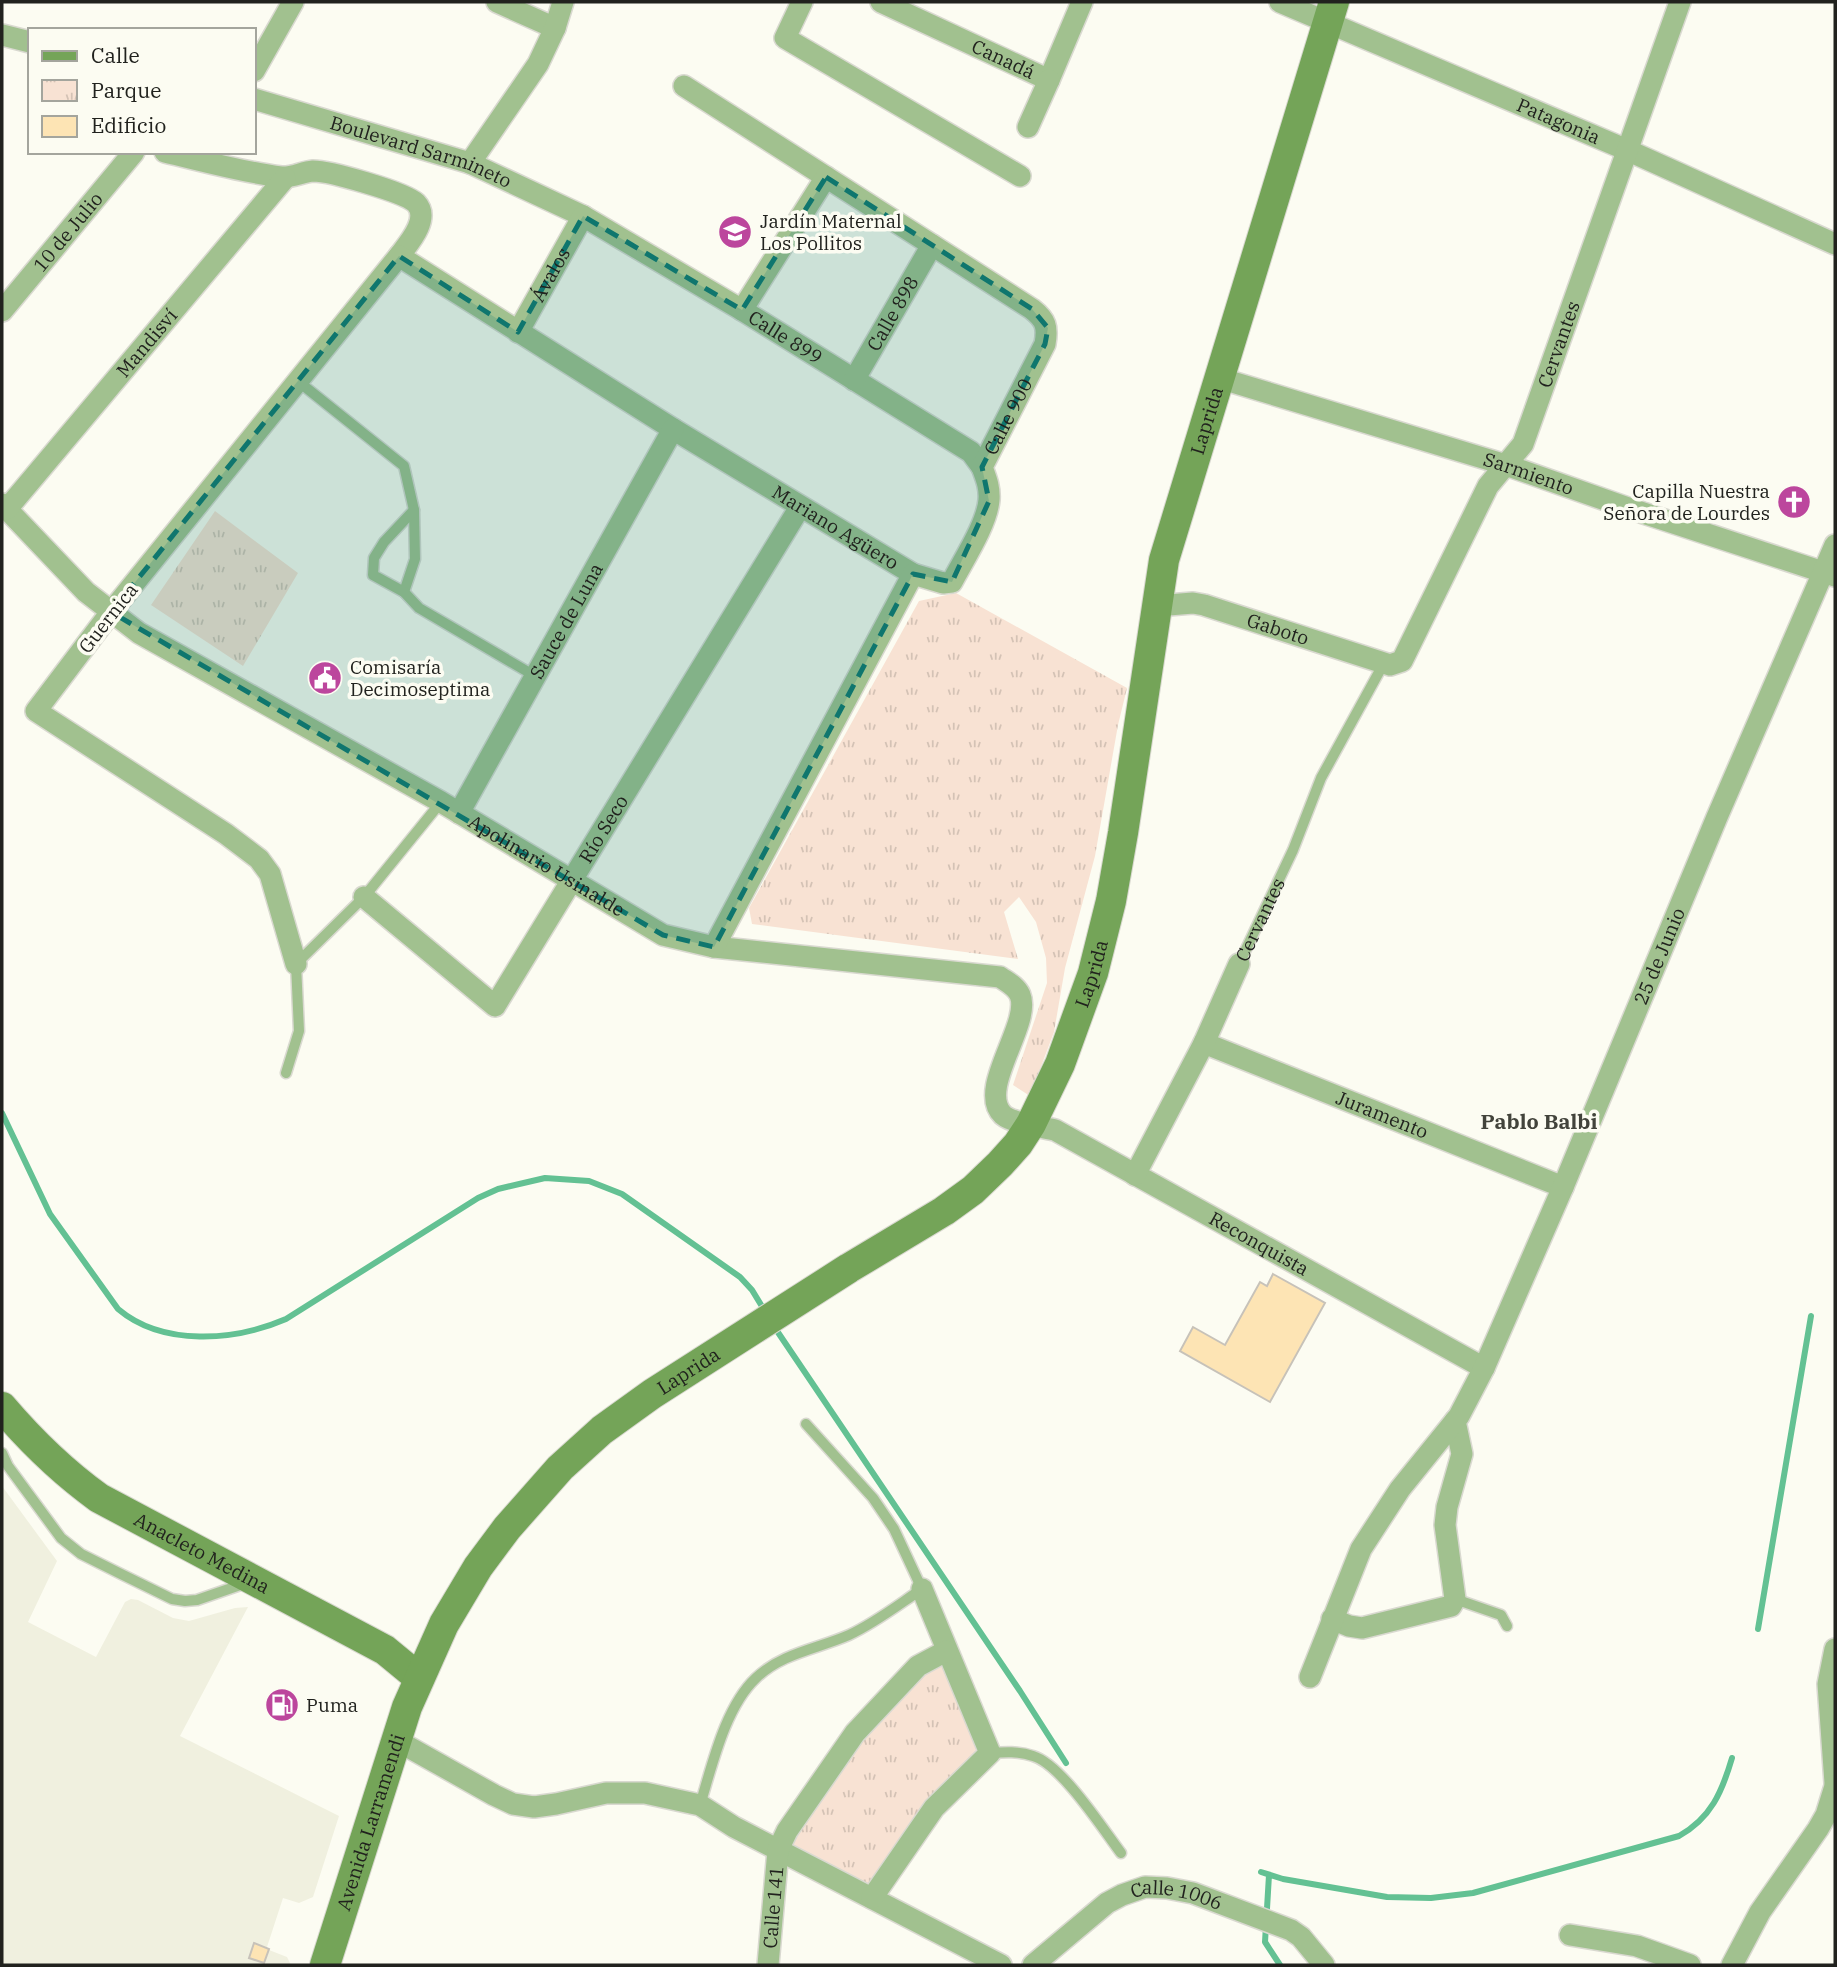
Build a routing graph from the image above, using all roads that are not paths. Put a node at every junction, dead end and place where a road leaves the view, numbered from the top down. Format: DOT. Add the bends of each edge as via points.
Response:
graph roads {
  1 [pos="293,2"];
  2 [pos="497,2"];
  3 [pos="563,2"];
  4 [pos="802,2"];
  5 [pos="881,2"];
  6 [pos="1082,2"];
  7 [pos="1280,2"];
  8 [pos="1680,2"];
  9 [pos="1331,12"];
  10 [pos="555,28"];
  11 [pos="2,35"];
  12 [pos="28,42"];
  13 [pos="256,67"];
  14 [pos="1049,80"];
  15 [pos="684,86"];
  16 [pos="256,100"];
  17 [pos="1028,127"];
  18 [pos="1627,150"];
  19 [pos="132,154"];
  20 [pos="173,154"];
  21 [pos="470,163"];
  22 [pos="1020,176"];
  23 [pos="826,177"];
  24 [pos="285,178"];
  25 [pos="583,216"];
  26 [pos="1835,244"];
  27 [pos="932,245"];
  28 [pos="399,256"];
  29 [pos="742,310"];
  30 [pos="2,311"];
  31 [pos="518,332"];
  32 [pos="1219,378"];
  33 [pos="853,380"];
  34 [pos="299,382"];
  35 [pos="673,429"];
  36 [pos="1506,465"];
  37 [pos="982,467"];
  38 [pos="4,506"];
  39 [pos="800,507"];
  40 [pos="414,510"];
  41 [pos="1835,545"];
  42 [pos="1830,573"];
  43 [pos="913,574"];
  44 [pos="404,592"];
  45 [pos="1156,606"];
  46 [pos="111,612"];
  47 [pos="1391,664"];
  48 [pos="534,676"];
  49 [pos="450,807"];
  50 [pos="570,881"];
  51 [pos="364,897"];
  52 [pos="714,947"];
  53 [pos="296,964"];
  54 [pos="1239,964"];
  55 [pos="1204,1043"];
  56 [pos="286,1073"];
  57 [pos="1031,1124"];
  58 [pos="1135,1175"];
  59 [pos="1563,1187"];
  60 [pos="1484,1368"];
  61 [pos="2,1407"];
  62 [pos="1455,1421"];
  63 [pos="806,1424"];
  64 [pos="2,1453"];
  65 [pos="253,1581"];
  66 [pos="922,1589"];
  67 [pos="1455,1599"];
  68 [pos="1332,1619"];
  69 [pos="1507,1626"];
  70 [pos="1835,1649"];
  71 [pos="946,1651"];
  72 [pos="1310,1677"];
  73 [pos="419,1678"];
  74 [pos="396,1740"];
  75 [pos="990,1753"];
  76 [pos="1835,1784"];
  77 [pos="700,1805"];
  78 [pos="778,1850"];
  79 [pos="1121,1853"];
  80 [pos="872,1898"];
  81 [pos="1570,1935"];
  82 [pos="325,1965"];
  83 [pos="768,1965"];
  84 [pos="1001,1965"];
  85 [pos="1034,1965"];
  86 [pos="1324,1965"];
  87 [pos="1690,1965"];
  88 [pos="1732,1965"];
  1 -- 13 [label="street"];
  2 -- 10 [label="street"];
  3 -- 10 [label="street"];
  4 -- 22 [label="street" via="785,38"];
  5 -- 14 [label="street, Canadá"];
  6 -- 14 [label="street, Canadá"];
  7 -- 9 [label="street, Patagonia"];
  8 -- 18 [label="street, Cervantes"];
  9 -- 18 [label="street, Patagonia"];
  9 -- 32 [label="main road, Laprida"];
  10 -- 21 [label="street" via="538,64"];
  11 -- 12 [label="street"];
  14 -- 17 [label="street"];
  15 -- 23 [label="street"];
  16 -- 21 [label="street, Boulevard Sarmineto"];
  18 -- 26 [label="street, Patagonia"];
  18 -- 36 [label="street, Cervantes" via="1523,444"];
  19 -- 30 [label="street, 10 de Julio"];
  20 -- 24 [label="street"];
  21 -- 25 [label="street, Boulevard Sarmineto"];
  23 -- 27 [label="street"];
  23 -- 29 [label="street"];
  24 -- 28 [label="street, Guernica" via="313,172 335,174 416,203 419,229"];
  24 -- 38 [label="street, Mandisví"];
  25 -- 29 [label="street, Calle 899"];
  25 -- 31 [label="street, Ávalos"];
  27 -- 33 [label="street, Calle 898"];
  27 -- 37 [label="street, Calle 900" via="1032,309 1048,328 1045,344"];
  28 -- 31 [label="street, Mariano Agüero"];
  28 -- 34 [label="street, Guernica"];
  29 -- 33 [label="street, Calle 899"];
  31 -- 35 [label="street, Mariano Agüero"];
  32 -- 36 [label="street, Sarmiento"];
  32 -- 45 [label="main road, Laprida" via="1164,560"];
  33 -- 37 [label="street, Calle 899" via="971,453"];
  34 -- 40 [label="lane" via="404,466"];
  34 -- 46 [label="street, Guernica"];
  35 -- 39 [label="street, Mariano Agüero"];
  35 -- 48 [label="street, Sauce de Luna"];
  36 -- 42 [label="street, Sarmiento"];
  36 -- 47 [label="street, Cervantes" via="1488,486 1405,655"];
  37 -- 43 [label="street, Calle 900" via="989,483 989,501 952,582"];
  38 -- 46 [label="street, Apolinario Usinalde" via="86,593"];
  39 -- 43 [label="street, Mariano Agüero"];
  39 -- 50 [label="street, Río Seco"];
  40 -- 44 [label="lane" via="415,559"];
  40 -- 44 [label="lane" via="374,558 373,575"];
  41 -- 42 [label="street, 25 de Junio"];
  42 -- 59 [label="street, 25 de Junio" via="1717,817"];
  43 -- 52 [label="street, Mariano Agüero"];
  44 -- 48 [label="lane" via="419,608"];
  45 -- 47 [label="street, Gaboto" via="1204,605"];
  45 -- 57 [label="main road, Laprida" via="1111,901 1076,1023"];
  46 -- 49 [label="street, Apolinario Usinalde" via="139,633"];
  46 -- 53 [label="street, Guernica" via="36,711 259,859 271,874"];
  47 -- 54 [label="lane, Cervantes" via="1321,778"];
  48 -- 49 [label="street, Sauce de Luna"];
  49 -- 50 [label="street, Apolinario Usinalde"];
  49 -- 51 [label="lane"];
  50 -- 51 [label="street, Río Seco" via="495,1006"];
  50 -- 52 [label="street, Apolinario Usinalde" via="663,935"];
  51 -- 53 [label="lane"];
  52 -- 57 [label="street, Apolinario Usinalde" via="1000,977 1021,996 1020,1015 998,1077 996,1101 1001,1114"];
  53 -- 56 [label="lane" via="299,1031"];
  54 -- 55 [label="street, Cervantes"];
  55 -- 58 [label="street, Cervantes"];
  55 -- 59 [label="street, Juramento"];
  57 -- 58 [label="street, Reconquista" via="1055,1130"];
  57 -- 73 [label="main road, Laprida" via="973,1190 627,1411 560,1468 478,1567 444,1623"];
  58 -- 60 [label="street, Reconquista"];
  59 -- 60 [label="street, 25 de Junio"];
  60 -- 62 [label="street, 25 de Junio"];
  61 -- 65 [label="main road, Anacleto Medina" via="71,1478 99,1498"];
  62 -- 67 [label="street" via="1462,1454 1445,1525"];
  62 -- 68 [label="street, 25 de Junio" via="1376,1523"];
  63 -- 66 [label="lane" via="873,1498 894,1529"];
  64 -- 65 [label="lane" via="61,1538 80,1554 172,1599 197,1600"];
  65 -- 73 [label="main road, Anacleto Medina" via="384,1650"];
  66 -- 71 [label="street"];
  66 -- 77 [label="lane" via="868,1626 789,1656 756,1678 737,1705 719,1745"];
  67 -- 68 [label="street" via="1451,1606 1362,1628"];
  67 -- 69 [label="lane" via="1501,1615"];
  68 -- 72 [label="street, 25 de Junio"];
  70 -- 76 [label="street" via="1829,1684"];
  71 -- 75 [label="street"];
  71 -- 78 [label="street" via="918,1666 855,1733"];
  73 -- 74 [label="main road, Avenida Larramendi"];
  74 -- 77 [label="street" via="504,1801 524,1806 622,1792"];
  74 -- 82 [label="main road, Avenida Larramendi"];
  75 -- 79 [label="lane" via="1024,1753 1046,1762"];
  75 -- 80 [label="street" via="933,1808"];
  76 -- 88 [label="street" via="1818,1829 1760,1912"];
  77 -- 78 [label="street"];
  78 -- 80 [label="street"];
  78 -- 83 [label="street, Calle 141"];
  80 -- 84 [label="street"];
  81 -- 87 [label="street" via="1637,1946"];
  85 -- 86 [label="street, Calle 1006" via="1107,1903 1145,1887 1193,1894 1280,1924 1301,1937"];
}
